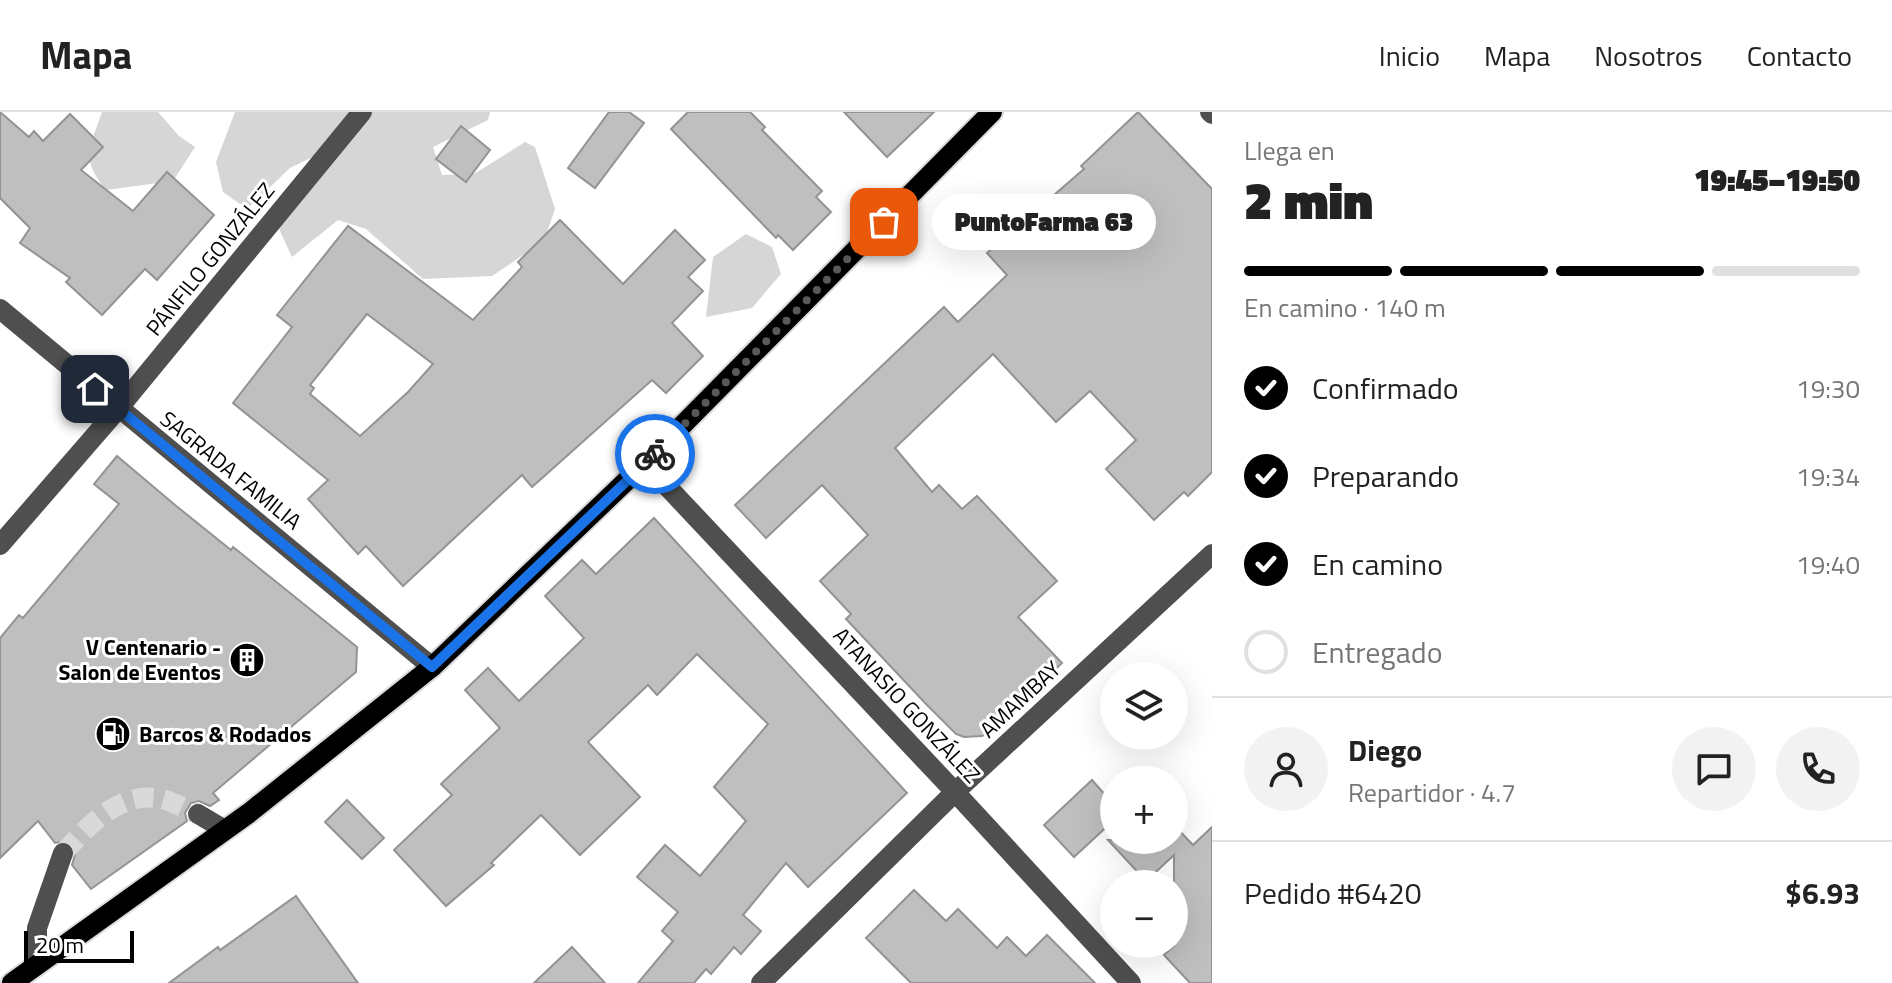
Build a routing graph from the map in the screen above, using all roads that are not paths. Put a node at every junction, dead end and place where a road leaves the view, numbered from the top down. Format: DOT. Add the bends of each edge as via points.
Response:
graph roads {
  1 [pos="362,112"];
  2 [pos="992,112"];
  3 [pos="0,309"];
  4 [pos="118,409"];
  5 [pos="645,463"];
  6 [pos="0,545"];
  7 [pos="1212,554"];
  8 [pos="432,667"];
  9 [pos="955,792"];
  10 [pos="198,814"];
  11 [pos="225,830"];
  12 [pos="63,853"];
  13 [pos="37,965"];
  14 [pos="12,983"];
  15 [pos="761,983"];
  16 [pos="1131,983"];
  1 -- 4 [label="street, PÁNFILO GONZÁLEZ"];
  2 -- 5 [label="main road"];
  3 -- 4 [label="street, SAGRADA FAMILIA"];
  4 -- 6 [label="street, PÁNFILO GONZÁLEZ"];
  4 -- 8 [label="street, SAGRADA FAMILIA"];
  5 -- 8 [label="main road"];
  5 -- 9 [label="street, ATANASIO GONZÁLEZ"];
  7 -- 9 [label="street, AMAMBAY"];
  8 -- 11 [label="main road"];
  9 -- 15 [label="street, AMAMBAY"];
  9 -- 16 [label="street, ATANASIO GONZÁLEZ"];
  10 -- 11 [label="street"];
  11 -- 13 [label="main road"];
  12 -- 13 [label="street" via="37,928"];
  13 -- 14 [label="main road"];
}
